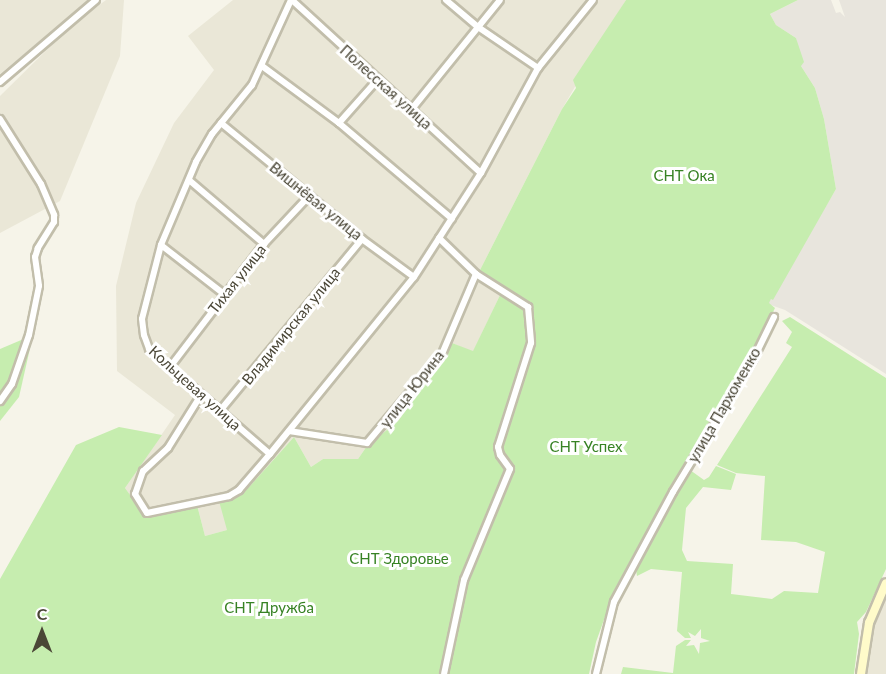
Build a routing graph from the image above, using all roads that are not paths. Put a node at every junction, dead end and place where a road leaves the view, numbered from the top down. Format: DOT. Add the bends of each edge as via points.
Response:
graph roads {
  1 [pos="96,0"];
  2 [pos="291,0"];
  3 [pos="447,0"];
  4 [pos="500,0"];
  5 [pos="593,0"];
  6 [pos="478,27"];
  7 [pos="262,66"];
  8 [pos="538,68"];
  9 [pos="378,79"];
  10 [pos="0,82"];
  11 [pos="411,110"];
  12 [pos="0,118"];
  13 [pos="221,123"];
  14 [pos="339,123"];
  15 [pos="481,173"];
  16 [pos="189,180"];
  17 [pos="309,196"];
  18 [pos="452,219"];
  19 [pos="439,238"];
  20 [pos="362,239"];
  21 [pos="264,244"];
  22 [pos="161,245"];
  23 [pos="476,274"];
  24 [pos="414,277"];
  25 [pos="224,294"];
  26 [pos="774,316"];
  27 [pos="170,367"];
  28 [pos="201,395"];
  29 [pos="0,401"];
  30 [pos="219,412"];
  31 [pos="289,431"];
  32 [pos="270,454"];
  33 [pos="886,583"];
  34 [pos="444,674"];
  35 [pos="596,674"];
  36 [pos="861,674"];
  1 -- 10 [label="street"];
  2 -- 7 [label="street, Кольцевая улица"];
  2 -- 9 [label="street, Полесская улица"];
  3 -- 6 [label="street"];
  4 -- 6 [label="street"];
  5 -- 8 [label="street"];
  6 -- 8 [label="street"];
  6 -- 11 [label="street"];
  7 -- 13 [label="street, Кольцевая улица"];
  7 -- 14 [label="street"];
  8 -- 15 [label="street"];
  9 -- 11 [label="street, Полесская улица"];
  9 -- 14 [label="street"];
  11 -- 15 [label="street, Полесская улица"];
  12 -- 29 [label="street" via="41,184 54,214 54,222 35,257 39,286 29,335 12,384"];
  13 -- 16 [label="street, Кольцевая улица" via="201,150"];
  13 -- 17 [label="street, Вишнёвая улица"];
  14 -- 18 [label="street"];
  15 -- 18 [label="street"];
  16 -- 21 [label="street"];
  16 -- 22 [label="street, Кольцевая улица"];
  17 -- 20 [label="street, Вишнёвая улица"];
  17 -- 21 [label="street, Тихая улица"];
  18 -- 19 [label="street"];
  19 -- 23 [label="street"];
  19 -- 24 [label="street"];
  20 -- 24 [label="street, Вишнёвая улица"];
  20 -- 30 [label="street, Владимирская улица"];
  21 -- 25 [label="street, Тихая улица"];
  22 -- 25 [label="street"];
  22 -- 27 [label="street, Кольцевая улица" via="142,326 149,349"];
  23 -- 31 [label="street, улица Юрина" via="442,354 367,443"];
  23 -- 34 [label="street" via="528,307 531,343 500,438 500,455 510,468 464,580"];
  24 -- 31 [label="street"];
  25 -- 27 [label="street, Тихая улица"];
  26 -- 35 [label="street, улица Пархоменко" via="753,360 673,492 614,602"];
  27 -- 28 [label="street, Кольцевая улица"];
  28 -- 30 [label="street, Кольцевая улица"];
  28 -- 32 [label="street" via="168,448 143,471 135,494 147,513 229,496"];
  30 -- 32 [label="street, Кольцевая улица"];
  31 -- 32 [label="street"];
  33 -- 36 [label="main road" via="869,623"];
}
